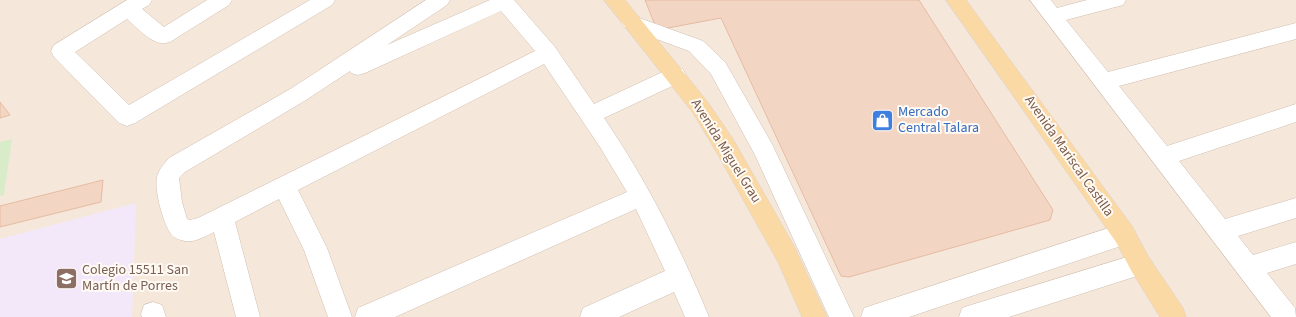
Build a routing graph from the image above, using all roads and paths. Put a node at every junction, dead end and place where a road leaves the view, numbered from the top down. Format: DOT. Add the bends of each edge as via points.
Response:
graph roads {
  1 [pos="222,0"];
  2 [pos="325,0"];
  3 [pos="440,0"];
  4 [pos="614,0"];
  5 [pos="956,0"];
  6 [pos="1116,0"];
  7 [pos="503,1"];
  8 [pos="135,5"];
  9 [pos="1046,8"];
  10 [pos="631,22"];
  11 [pos="402,26"];
  12 [pos="1296,31"];
  13 [pos="416,41"];
  14 [pos="548,53"];
  15 [pos="676,75"];
  16 [pos="1104,82"];
  17 [pos="299,94"];
  18 [pos="1296,113"];
  19 [pos="591,115"];
  20 [pos="1164,157"];
  21 [pos="284,186"];
  22 [pos="641,196"];
  23 [pos="1296,208"];
  24 [pos="222,217"];
  25 [pos="1220,231"];
  26 [pos="1124,234"];
  27 [pos="1296,253"];
  28 [pos="1140,264"];
  29 [pos="1248,268"];
  30 [pos="679,277"];
  31 [pos="248,317"];
  32 [pos="340,317"];
  33 [pos="367,317"];
  34 [pos="592,317"];
  35 [pos="697,317"];
  36 [pos="815,317"];
  37 [pos="842,317"];
  38 [pos="873,317"];
  39 [pos="972,317"];
  40 [pos="1174,317"];
  41 [pos="1286,317"];
  1 -- 8 [label="street" via="163,37"];
  2 -- 8 [label="street" via="127,117 62,51"];
  3 -- 11 [label="street"];
  4 -- 10 [label="main road, Avenida Miguel Grau"];
  5 -- 26 [label="main road, Avenida Mariscal Castilla"];
  6 -- 9 [label="street"];
  7 -- 13 [label="street"];
  7 -- 14 [label="street"];
  9 -- 16 [label="street"];
  10 -- 15 [label="main road, Avenida Miguel Grau"];
  10 -- 37 [label="street" via="696,46 718,68 764,151"];
  11 -- 13 [label="street"];
  11 -- 17 [label="street"];
  12 -- 16 [label="street"];
  13 -- 17 [label="street"];
  14 -- 19 [label="street"];
  14 -- 21 [label="street"];
  15 -- 19 [label="street"];
  15 -- 36 [label="main road, Avenida Miguel Grau" via="704,113 753,194 786,254"];
  16 -- 20 [label="street"];
  17 -- 24 [label="street" via="177,165 170,173 168,182 175,219 180,229 185,232 191,231"];
  18 -- 20 [label="street"];
  19 -- 22 [label="street"];
  20 -- 25 [label="street"];
  21 -- 24 [label="street"];
  21 -- 32 [label="street" via="314,248"];
  22 -- 30 [label="street"];
  22 -- 33 [label="street"];
  23 -- 25 [label="street"];
  24 -- 31 [label="street"];
  25 -- 29 [label="street"];
  26 -- 28 [label="main road, Avenida Mariscal Castilla"];
  26 -- 38 [label="street"];
  27 -- 29 [label="street"];
  28 -- 39 [label="street"];
  28 -- 40 [label="main road, Avenida Mariscal Castilla"];
  29 -- 41 [label="street"];
  30 -- 34 [label="street"];
  30 -- 35 [label="street"];
}
